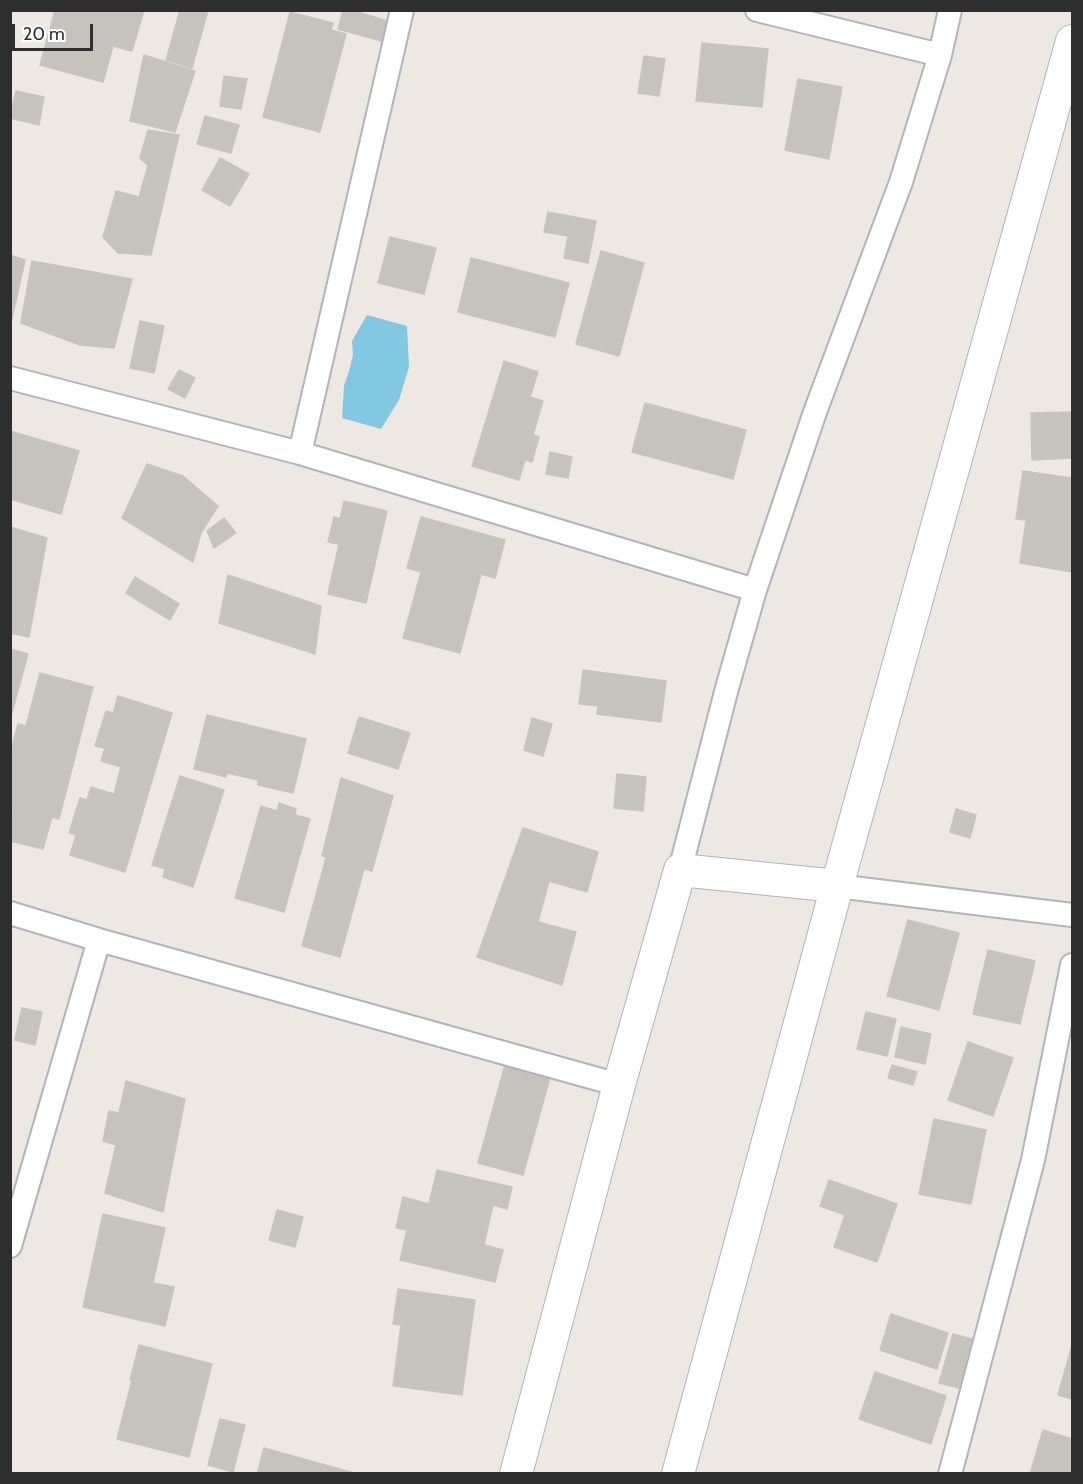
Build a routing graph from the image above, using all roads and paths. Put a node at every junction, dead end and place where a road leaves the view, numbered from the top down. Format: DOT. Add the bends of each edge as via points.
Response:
graph roads {
  1 [pos="402,10"];
  2 [pos="757,10"];
  3 [pos="950,10"];
  4 [pos="1072,41"];
  5 [pos="940,56"];
  6 [pos="10,378"];
  7 [pos="300,453"];
  8 [pos="755,590"];
  9 [pos="680,870"];
  10 [pos="837,886"];
  11 [pos="10,912"];
  12 [pos="1072,915"];
  13 [pos="99,940"];
  14 [pos="1072,965"];
  15 [pos="619,1085"];
  16 [pos="10,1245"];
  17 [pos="516,1473"];
  18 [pos="678,1473"];
  19 [pos="950,1473"];
  1 -- 7 [label="street"];
  2 -- 5 [label="street"];
  3 -- 5 [label="street"];
  4 -- 10 [label="main road"];
  5 -- 8 [label="street" via="901,182 815,412"];
  6 -- 7 [label="street"];
  7 -- 8 [label="street"];
  8 -- 9 [label="street"];
  9 -- 10 [label="main road"];
  9 -- 15 [label="main road"];
  10 -- 12 [label="street"];
  10 -- 18 [label="main road"];
  11 -- 13 [label="street"];
  13 -- 15 [label="street"];
  13 -- 16 [label="street"];
  14 -- 19 [label="street" via="1033,1160"];
  15 -- 17 [label="main road"];
}
